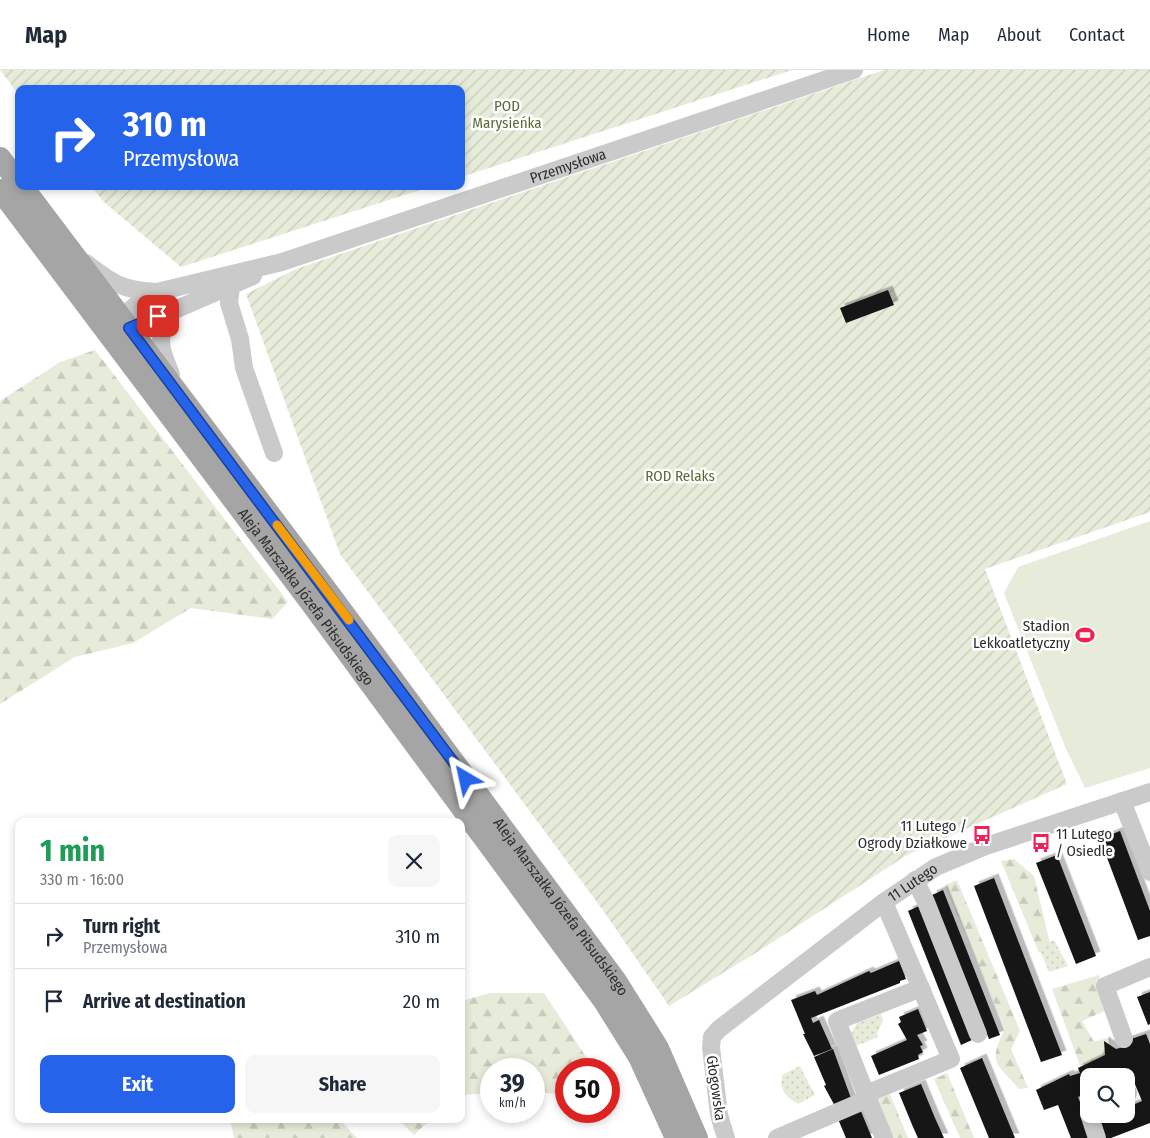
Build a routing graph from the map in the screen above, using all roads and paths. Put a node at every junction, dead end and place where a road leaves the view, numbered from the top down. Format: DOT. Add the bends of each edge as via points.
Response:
graph roads {
  1 [pos="854,70"];
  2 [pos="0,158"];
  3 [pos="15,178"];
  4 [pos="0,190"];
  5 [pos="25,190"];
  6 [pos="71,250"];
  7 [pos="230,280"];
  8 [pos="157,292"];
  9 [pos="170,312"];
  10 [pos="119,326"];
  11 [pos="179,394"];
  12 [pos="274,453"];
  13 [pos="1150,792"];
  14 [pos="1122,801"];
  15 [pos="1150,872"];
  16 [pos="915,880"];
  17 [pos="884,902"];
  18 [pos="1150,967"];
  19 [pos="921,988"];
  20 [pos="978,1034"];
  21 [pos="712,1037"];
  22 [pos="1124,1039"];
  23 [pos="867,1096"];
  24 [pos="1092,1123"];
  25 [pos="676,1138"];
  26 [pos="697,1138"];
  27 [pos="726,1138"];
  28 [pos="777,1138"];
  29 [pos="884,1138"];
  30 [pos="1097,1138"];
  1 -- 7 [label="street, Przemysłowa"];
  2 -- 3 [label="main road"];
  4 -- 10 [label="main road, Aleja Marszałka Józefa Piłsudskiego"];
  5 -- 6 [label="main road, Aleja Marszałka Józefa Piłsudskiego"];
  6 -- 8 [label="street" via="118,286"];
  6 -- 10 [label="main road, Aleja Marszałka Józefa Piłsudskiego"];
  7 -- 8 [label="street, Przemysłowa"];
  7 -- 9 [label="street, Przemysłowa"];
  7 -- 12 [label="street" via="229,303 240,339 244,368"];
  8 -- 10 [label="street, Przemysłowa" via="136,305"];
  9 -- 10 [label="street, Przemysłowa"];
  9 -- 11 [label="street" via="160,333 160,342"];
  10 -- 11 [label="main road, Aleja Marszałka Józefa Piłsudskiego"];
  10 -- 25 [label="main road, Aleja Marszałka Józefa Piłsudskiego" via="311,603 604,1001 639,1057"];
  11 -- 26 [label="main road, Aleja Marszałka Józefa Piłsudskiego" via="616,982 658,1048"];
  13 -- 14 [label="street, 11 Lutego"];
  14 -- 15 [label="street"];
  14 -- 16 [label="street, 11 Lutego" via="957,857"];
  16 -- 17 [label="street, 11 Lutego"];
  16 -- 20 [label="street"];
  17 -- 19 [label="street"];
  17 -- 21 [label="street, 11 Lutego"];
  18 -- 22 [label="street" via="1105,986"];
  19 -- 23 [label="street" via="951,1059"];
  19 -- 23 [label="street" via="837,1021"];
  21 -- 27 [label="street, Głogowska" via="714,1081"];
  23 -- 28 [label="street"];
  23 -- 29 [label="street"];
  24 -- 30 [label="street"];
}
